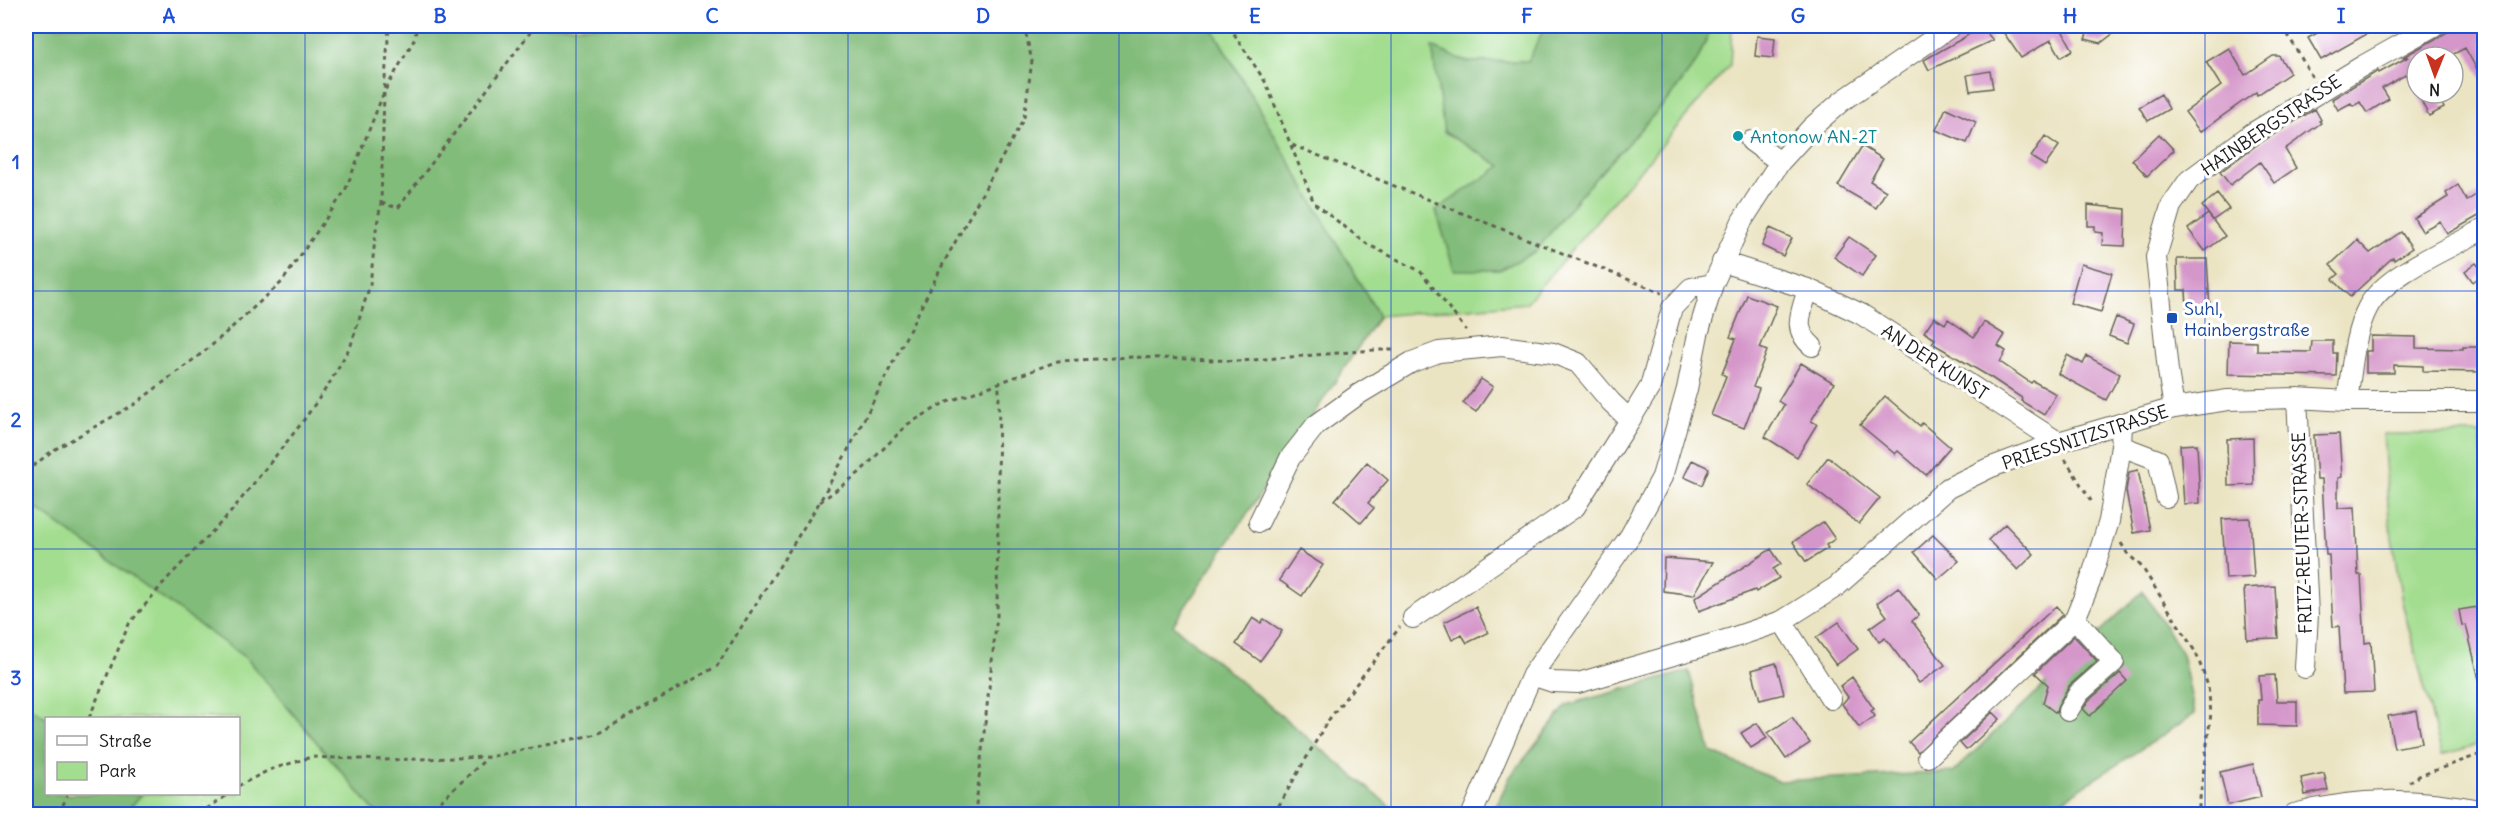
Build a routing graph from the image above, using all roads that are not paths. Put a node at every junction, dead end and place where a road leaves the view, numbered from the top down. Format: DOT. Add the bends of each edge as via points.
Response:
graph roads {
  1 [pos="1952,26"];
  2 [pos="2434,26"];
  3 [pos="1751,141"];
  4 [pos="1780,162"];
  5 [pos="2484,229"];
  6 [pos="1722,262"];
  7 [pos="1713,284"];
  8 [pos="1808,289"];
  9 [pos="1812,346"];
  10 [pos="2297,398"];
  11 [pos="2347,401"];
  12 [pos="2484,401"];
  13 [pos="2174,408"];
  14 [pos="1630,420"];
  15 [pos="2122,424"];
  16 [pos="2058,442"];
  17 [pos="2121,446"];
  18 [pos="2166,498"];
  19 [pos="1259,522"];
  20 [pos="1413,618"];
  21 [pos="2075,619"];
  22 [pos="1782,621"];
  23 [pos="2305,668"];
  24 [pos="1532,675"];
  25 [pos="1831,699"];
  26 [pos="2068,711"];
  27 [pos="1928,758"];
  28 [pos="2484,811"];
  29 [pos="1472,814"];
  30 [pos="2294,814"];
  1 -- 4 [label="street" via="1842,101"];
  2 -- 13 [label="street, HAINBERGSTRASSE" via="2251,134 2189,180 2171,206 2156,257"];
  3 -- 4 [label="street"];
  4 -- 6 [label="street" via="1742,221"];
  5 -- 11 [label="street" via="2390,280 2369,305 2357,339"];
  6 -- 7 [label="street"];
  6 -- 8 [label="street, AN DER KUNST"];
  7 -- 14 [label="street" via="1691,288 1672,308 1650,387"];
  7 -- 24 [label="street" via="1662,477 1630,536"];
  8 -- 9 [label="street" via="1799,324 1802,337"];
  8 -- 16 [label="street, AN DER KUNST" via="1861,314"];
  10 -- 11 [label="street, PRIESSNITZSTRASSE"];
  10 -- 13 [label="street, PRIESSNITZSTRASSE" via="2228,400"];
  10 -- 23 [label="street, FRITZ-REUTER-STRASSE" via="2308,614"];
  11 -- 12 [label="street, PRIESSNITZSTRASSE"];
  13 -- 15 [label="street, PRIESSNITZSTRASSE"];
  14 -- 19 [label="street" via="1578,363 1553,353 1503,346 1439,352 1412,362 1316,425 1290,458"];
  14 -- 20 [label="street" via="1575,507"];
  15 -- 16 [label="street, PRIESSNITZSTRASSE"];
  15 -- 17 [label="street"];
  16 -- 22 [label="street, PRIESSNITZSTRASSE" via="1948,488 1836,587"];
  17 -- 18 [label="street" via="2158,460"];
  17 -- 21 [label="street" via="2109,520"];
  21 -- 26 [label="street" via="2114,662 2079,693"];
  21 -- 27 [label="street"];
  22 -- 24 [label="street, PRIESSNITZSTRASSE" via="1578,682"];
  22 -- 25 [label="street"];
  24 -- 29 [label="street"];
  28 -- 30 [label="street" via="2396,799 2335,804"];
}
